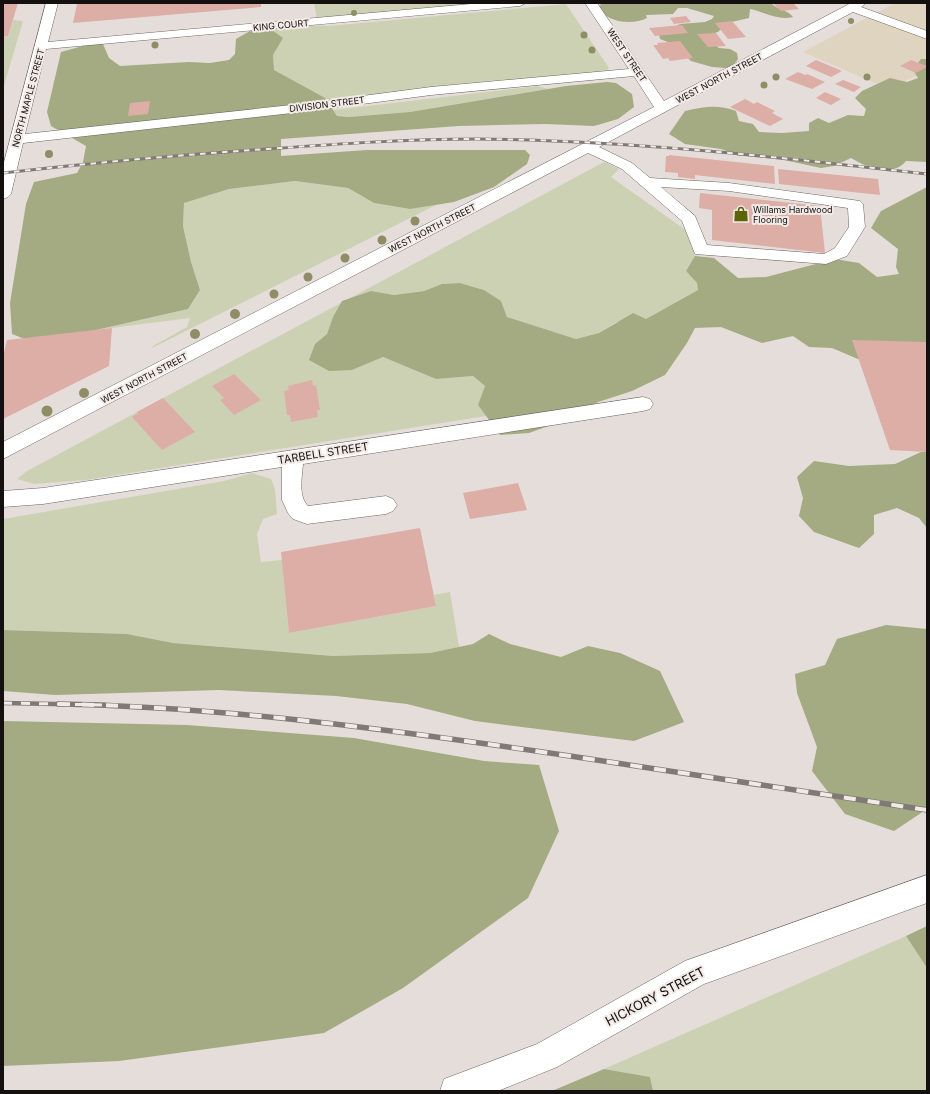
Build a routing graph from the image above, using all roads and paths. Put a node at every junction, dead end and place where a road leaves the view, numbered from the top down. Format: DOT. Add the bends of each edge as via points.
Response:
graph roads {
  1 [pos="52,3"];
  2 [pos="520,3"];
  3 [pos="591,3"];
  4 [pos="855,5"];
  5 [pos="927,35"];
  6 [pos="41,46"];
  7 [pos="639,72"];
  8 [pos="662,108"];
  9 [pos="17,140"];
  10 [pos="587,147"];
  11 [pos="646,182"];
  12 [pos="3,194"];
  13 [pos="643,404"];
  14 [pos="3,451"];
  15 [pos="293,458"];
  16 [pos="3,499"];
  17 [pos="386,505"];
  18 [pos="927,889"];
  19 [pos="456,1091"];
  1 -- 6 [label="street, NORTH MAPLE STREET"];
  2 -- 6 [label="street, KING COURT"];
  3 -- 7 [label="street, WEST STREET"];
  4 -- 5 [label="street"];
  4 -- 8 [label="street, WEST NORTH STREET"];
  6 -- 9 [label="street, NORTH MAPLE STREET"];
  7 -- 8 [label="street, WEST STREET"];
  7 -- 9 [label="street, DIVISION STREET" via="438,90"];
  8 -- 10 [label="street, WEST NORTH STREET"];
  9 -- 12 [label="street, NORTH MAPLE STREET"];
  10 -- 11 [label="street" via="627,166"];
  10 -- 14 [label="street, WEST NORTH STREET"];
  11 -- 11 [label="street" via="689,219 701,250 826,258 841,252 857,227 855,204 729,187"];
  13 -- 15 [label="street, TARBELL STREET"];
  15 -- 16 [label="street, TARBELL STREET" via="43,496"];
  15 -- 17 [label="street" via="293,506 301,514"];
  18 -- 19 [label="street, HICKORY STREET" via="696,972 546,1056"];
}
